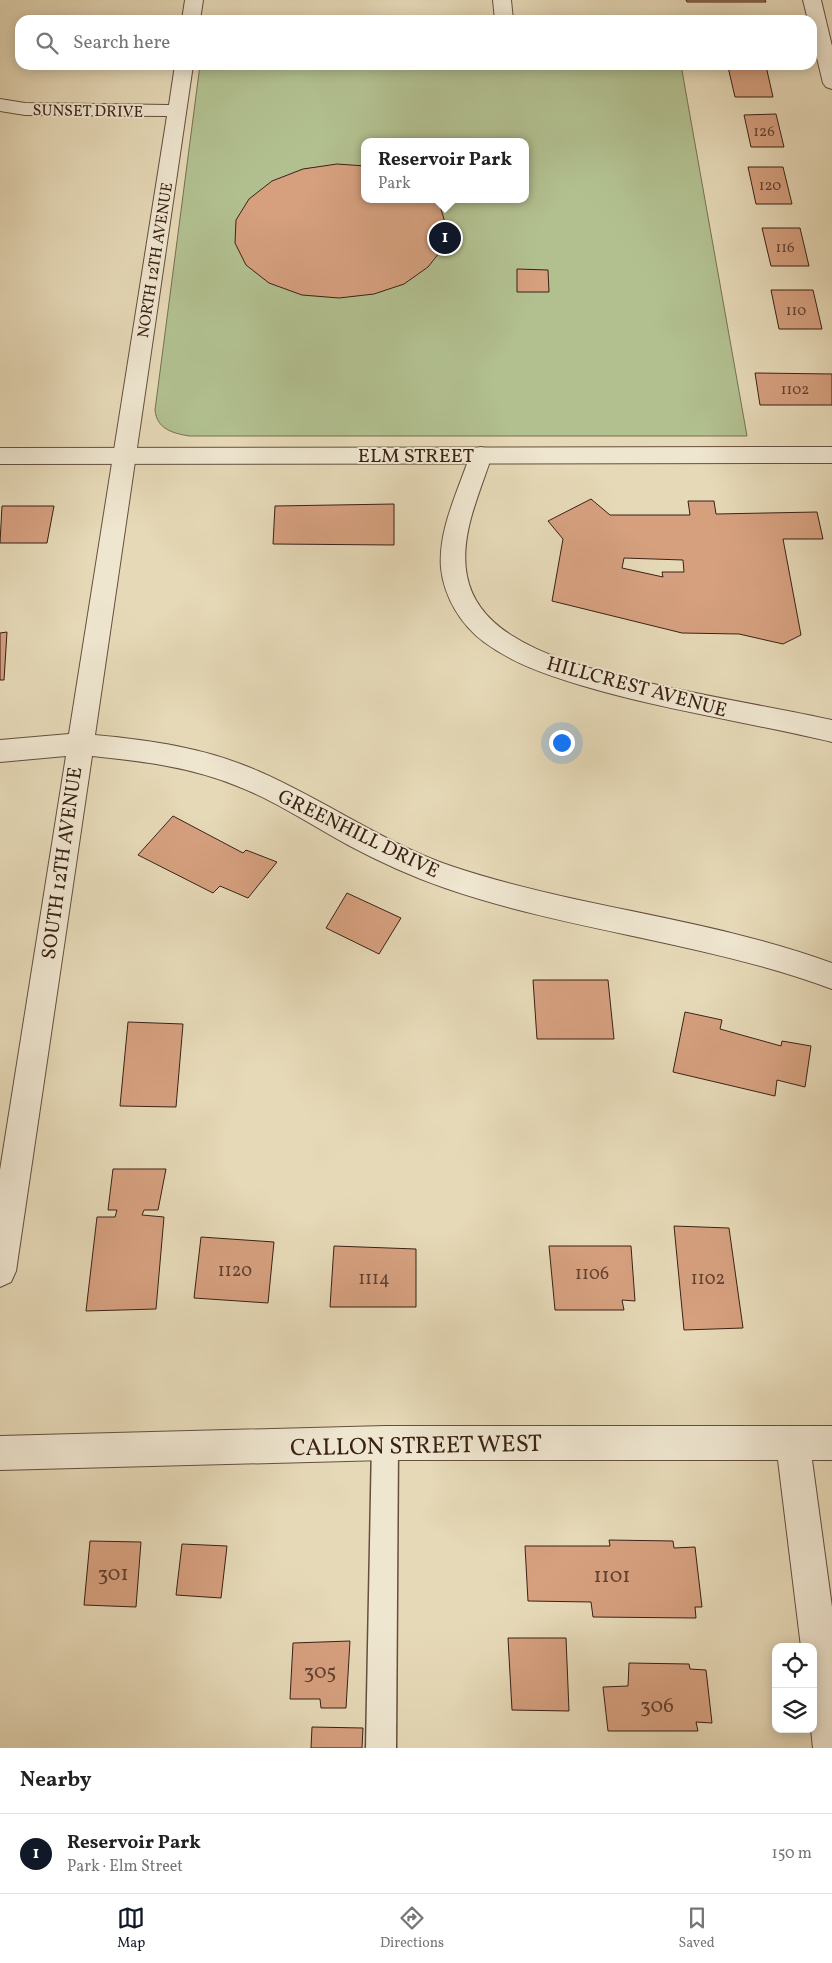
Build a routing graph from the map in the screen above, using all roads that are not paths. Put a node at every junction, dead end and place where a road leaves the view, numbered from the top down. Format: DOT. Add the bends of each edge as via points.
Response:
graph roads {
  1 [pos="194,0"];
  2 [pos="502,0"];
  3 [pos="812,0"];
  4 [pos="192,15"];
  5 [pos="504,15"];
  6 [pos="816,15"];
  7 [pos="817,18"];
  8 [pos="821,32"];
  9 [pos="183,70"];
  10 [pos="832,83"];
  11 [pos="0,106"];
  12 [pos="177,111"];
  13 [pos="481,455"];
  14 [pos="832,455"];
  15 [pos="0,456"];
  16 [pos="123,456"];
  17 [pos="832,731"];
  18 [pos="79,744"];
  19 [pos="0,751"];
  20 [pos="832,976"];
  21 [pos="0,1271"];
  22 [pos="832,1443"];
  23 [pos="384,1444"];
  24 [pos="793,1444"];
  25 [pos="0,1453"];
  26 [pos="381,1748"];
  27 [pos="832,1748"];
  1 -- 4 [label="street"];
  2 -- 5 [label="street"];
  3 -- 6 [label="street"];
  7 -- 8 [label="street"];
  8 -- 10 [label="street"];
  9 -- 12 [label="street, NORTH 12TH AVENUE"];
  11 -- 12 [label="street, SUNSET DRIVE"];
  12 -- 16 [label="street, NORTH 12TH AVENUE"];
  13 -- 14 [label="street, ELM STREET"];
  13 -- 16 [label="street, ELM STREET"];
  13 -- 17 [label="street, HILLCREST AVENUE" via="456,532 453,561 466,607 490,633 529,656 591,678 679,701"];
  15 -- 16 [label="street, ELM STREET"];
  16 -- 18 [label="street, SOUTH 12TH AVENUE"];
  18 -- 19 [label="street, GREENHILL DRIVE"];
  18 -- 20 [label="street, GREENHILL DRIVE" via="143,750 201,762 238,775 291,799 360,838 444,876 517,899 717,940"];
  18 -- 21 [label="street, SOUTH 12TH AVENUE"];
  22 -- 24 [label="street, CALLON STREET WEST"];
  23 -- 24 [label="street, CALLON STREET WEST"];
  23 -- 25 [label="street, CALLON STREET WEST"];
  23 -- 26 [label="lane"];
  24 -- 27 [label="street"];
}
